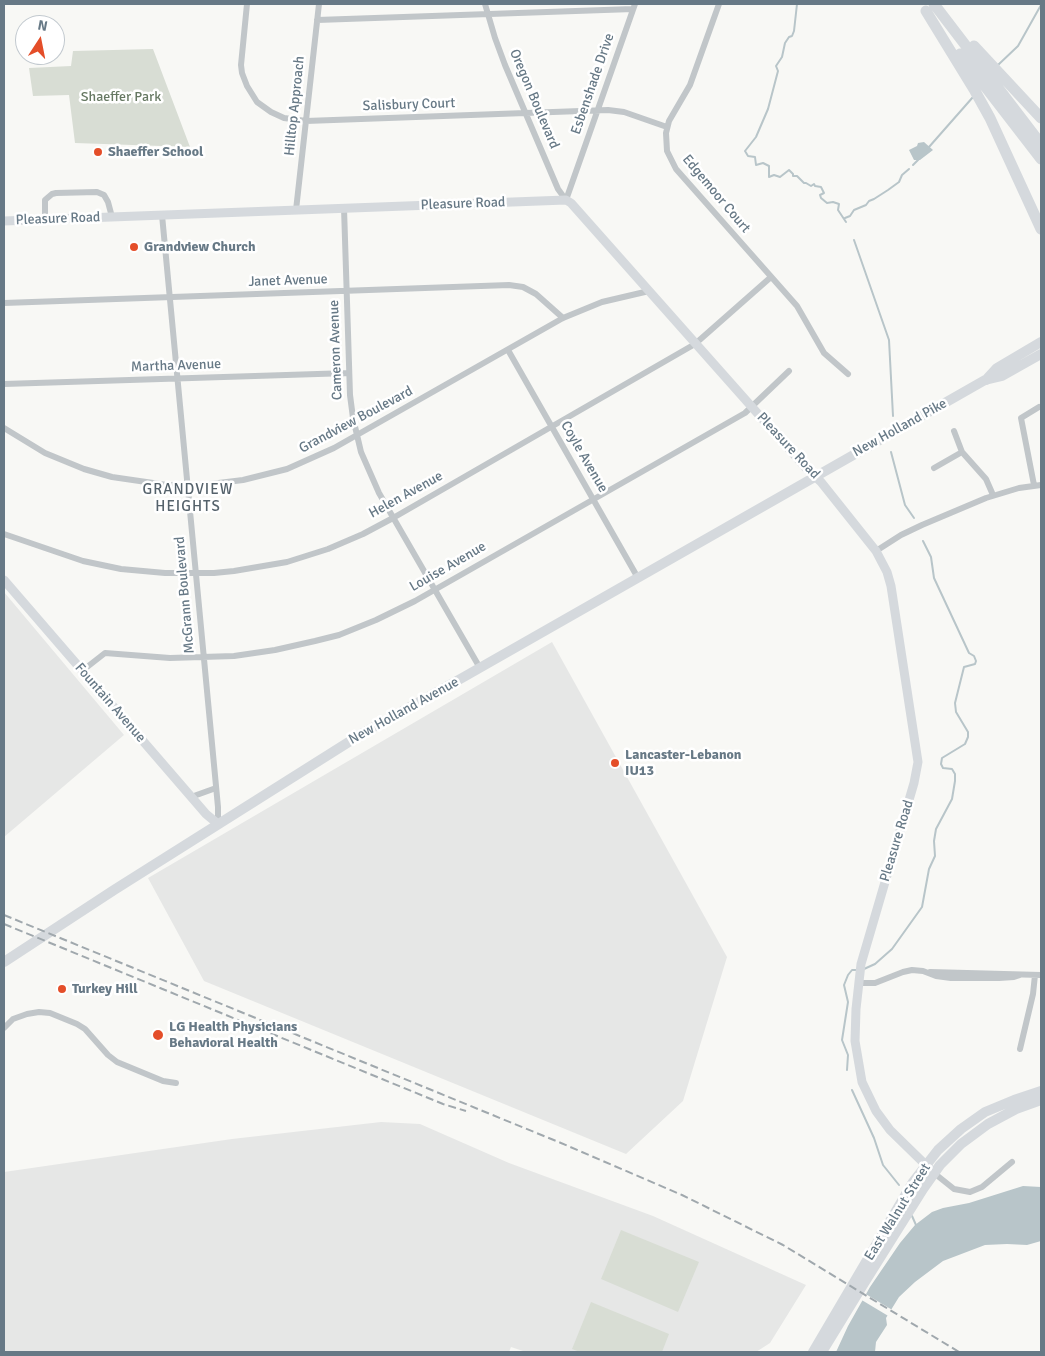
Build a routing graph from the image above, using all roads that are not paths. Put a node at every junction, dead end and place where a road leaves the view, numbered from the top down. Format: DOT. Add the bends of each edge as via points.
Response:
graph roads {
  1 [pos="248,4"];
  2 [pos="319,4"];
  3 [pos="485,4"];
  4 [pos="719,4"];
  5 [pos="940,4"];
  6 [pos="927,6"];
  7 [pos="634,7"];
  8 [pos="488,14"];
  9 [pos="317,20"];
  10 [pos="986,81"];
  11 [pos="598,110"];
  12 [pos="525,113"];
  13 [pos="1041,118"];
  14 [pos="306,121"];
  15 [pos="667,127"];
  16 [pos="1041,144"];
  17 [pos="1041,159"];
  18 [pos="566,200"];
  19 [pos="344,208"];
  20 [pos="296,210"];
  21 [pos="162,215"];
  22 [pos="112,217"];
  23 [pos="45,219"];
  24 [pos="4,221"];
  25 [pos="1041,228"];
  26 [pos="771,277"];
  27 [pos="346,291"];
  28 [pos="649,291"];
  29 [pos="170,297"];
  30 [pos="4,303"];
  31 [pos="563,318"];
  32 [pos="1041,342"];
  33 [pos="695,344"];
  34 [pos="508,350"];
  35 [pos="1041,354"];
  36 [pos="349,372"];
  37 [pos="789,372"];
  38 [pos="848,374"];
  39 [pos="177,378"];
  40 [pos="985,380"];
  41 [pos="4,384"];
  42 [pos="1039,406"];
  43 [pos="752,407"];
  44 [pos="552,427"];
  45 [pos="4,428"];
  46 [pos="954,431"];
  47 [pos="356,436"];
  48 [pos="962,452"];
  49 [pos="934,468"];
  50 [pos="815,476"];
  51 [pos="188,485"];
  52 [pos="1038,485"];
  53 [pos="993,496"];
  54 [pos="593,499"];
  55 [pos="393,518"];
  56 [pos="4,534"];
  57 [pos="876,552"];
  58 [pos="196,574"];
  59 [pos="638,578"];
  60 [pos="4,580"];
  61 [pos="434,590"];
  62 [pos="204,658"];
  63 [pos="480,668"];
  64 [pos="82,671"];
  65 [pos="216,788"];
  66 [pos="191,797"];
  67 [pos="218,824"];
  68 [pos="4,962"];
  69 [pos="1038,975"];
  70 [pos="858,983"];
  71 [pos="4,1028"];
  72 [pos="1020,1049"];
  73 [pos="176,1083"];
  74 [pos="1041,1092"];
  75 [pos="1041,1100"];
  76 [pos="1012,1162"];
  77 [pos="926,1164"];
  78 [pos="934,1173"];
  79 [pos="813,1352"];
  80 [pos="822,1352"];
  1 -- 14 [label="street, Salisbury Court" via="241,65 247,86 257,102 271,112 284,118"];
  2 -- 9 [label="street, Hilltop Approach"];
  3 -- 8 [label="street, Oregon Boulevard"];
  4 -- 15 [label="street, Edgemoor Court" via="690,85"];
  5 -- 10 [label="highway"];
  6 -- 10 [label="highway"];
  6 -- 10 [label="highway"];
  7 -- 8 [label="street"];
  7 -- 11 [label="street, Esbenshade Drive"];
  8 -- 9 [label="street"];
  8 -- 12 [label="street, Oregon Boulevard"];
  9 -- 14 [label="street, Hilltop Approach"];
  10 -- 13 [label="highway"];
  10 -- 16 [label="highway"];
  10 -- 17 [label="highway"];
  10 -- 25 [label="highway" via="1007,151"];
  11 -- 12 [label="street, Salisbury Court"];
  11 -- 15 [label="street, Salisbury Court" via="619,111"];
  11 -- 18 [label="street, Esbenshade Drive"];
  12 -- 14 [label="street, Salisbury Court"];
  12 -- 18 [label="street, Oregon Boulevard" via="558,189"];
  14 -- 20 [label="street, Hilltop Approach"];
  15 -- 26 [label="street, Edgemoor Court" via="666,151 676,169"];
  18 -- 19 [label="street, Pleasure Road"];
  18 -- 28 [label="street, Pleasure Road"];
  19 -- 20 [label="street, Pleasure Road"];
  19 -- 27 [label="street, Cameron Avenue"];
  20 -- 21 [label="street, Pleasure Road"];
  21 -- 22 [label="street, Pleasure Road"];
  21 -- 29 [label="street, McGrann Boulevard"];
  22 -- 23 [label="street, Pleasure Road"];
  22 -- 23 [label="street" via="104,195 73,192 48,197 44,206"];
  23 -- 24 [label="street, Pleasure Road"];
  26 -- 33 [label="street, Helen Avenue"];
  26 -- 38 [label="street, Edgemoor Court" via="800,311 824,353"];
  27 -- 29 [label="street, Janet Avenue"];
  27 -- 31 [label="street, Janet Avenue" via="516,286 536,294"];
  27 -- 36 [label="street, Cameron Avenue"];
  28 -- 31 [label="street, Grandview Boulevard" via="602,302"];
  28 -- 33 [label="street, Pleasure Road"];
  29 -- 30 [label="street, Janet Avenue"];
  29 -- 39 [label="street, McGrann Boulevard"];
  31 -- 34 [label="street, Grandview Boulevard"];
  32 -- 40 [label="main road, New Holland Pike" via="997,368"];
  33 -- 43 [label="street, Pleasure Road"];
  33 -- 44 [label="street, Helen Avenue"];
  34 -- 44 [label="street, Coyle Avenue"];
  34 -- 47 [label="street, Grandview Boulevard"];
  35 -- 40 [label="main road, New Holland Pike" via="1002,376"];
  36 -- 39 [label="street, Martha Avenue"];
  36 -- 47 [label="street, Cameron Avenue"];
  37 -- 43 [label="street, Louise Avenue"];
  39 -- 41 [label="street, Martha Avenue"];
  39 -- 51 [label="street, McGrann Boulevard"];
  40 -- 50 [label="main road, New Holland Pike"];
  42 -- 52 [label="street" via="1021,418"];
  43 -- 50 [label="street, Pleasure Road"];
  43 -- 54 [label="street, Louise Avenue"];
  44 -- 54 [label="street, Coyle Avenue"];
  44 -- 55 [label="street, Helen Avenue"];
  45 -- 51 [label="street, Grandview Boulevard" via="46,453 91,471 145,483"];
  46 -- 48 [label="street"];
  47 -- 51 [label="street, Grandview Boulevard" via="319,456 265,475 219,484"];
  47 -- 55 [label="street, Cameron Avenue" via="370,475"];
  48 -- 49 [label="street"];
  48 -- 53 [label="street" via="986,479"];
  50 -- 57 [label="street, Pleasure Road"];
  50 -- 59 [label="main road, New Holland Avenue"];
  51 -- 58 [label="street, McGrann Boulevard"];
  52 -- 53 [label="street"];
  53 -- 57 [label="street" via="922,525"];
  54 -- 59 [label="street, Coyle Avenue"];
  54 -- 61 [label="street, Louise Avenue"];
  55 -- 58 [label="street, Helen Avenue" via="348,541 303,557 234,571"];
  55 -- 61 [label="street, Cameron Avenue"];
  56 -- 58 [label="street, Helen Avenue" via="104,566"];
  57 -- 70 [label="street, Pleasure Road" via="891,586 918,762"];
  58 -- 62 [label="street, McGrann Boulevard"];
  59 -- 63 [label="main road, New Holland Avenue"];
  60 -- 64 [label="street, Fountain Avenue"];
  61 -- 62 [label="street, Louise Avenue" via="339,635 275,650"];
  61 -- 63 [label="street, Cameron Avenue"];
  62 -- 64 [label="street, Louise Avenue" via="105,653"];
  62 -- 65 [label="street, McGrann Boulevard"];
  63 -- 67 [label="main road, New Holland Avenue" via="363,733"];
  64 -- 66 [label="street, Fountain Avenue"];
  65 -- 66 [label="street"];
  65 -- 67 [label="street, McGrann Boulevard"];
  66 -- 67 [label="street, Fountain Avenue"];
  67 -- 68 [label="main road, New Holland Avenue"];
  69 -- 70 [label="street" via="919,970 875,982"];
  69 -- 72 [label="street"];
  70 -- 77 [label="street, Pleasure Road" via="855,1041 866,1092 890,1130"];
  71 -- 73 [label="street" via="13,1019 27,1014 50,1013 85,1029 117,1062"];
  74 -- 77 [label="main road, East Walnut Street" via="1003,1104 978,1117 953,1135"];
  75 -- 78 [label="main road, East Walnut Street" via="983,1127 954,1150"];
  76 -- 78 [label="street, Pleasure Road" via="982,1187 970,1192 954,1189"];
  77 -- 78 [label="street, Pleasure Road"];
  77 -- 79 [label="main road, East Walnut Street"];
  78 -- 80 [label="main road, East Walnut Street"];
}
